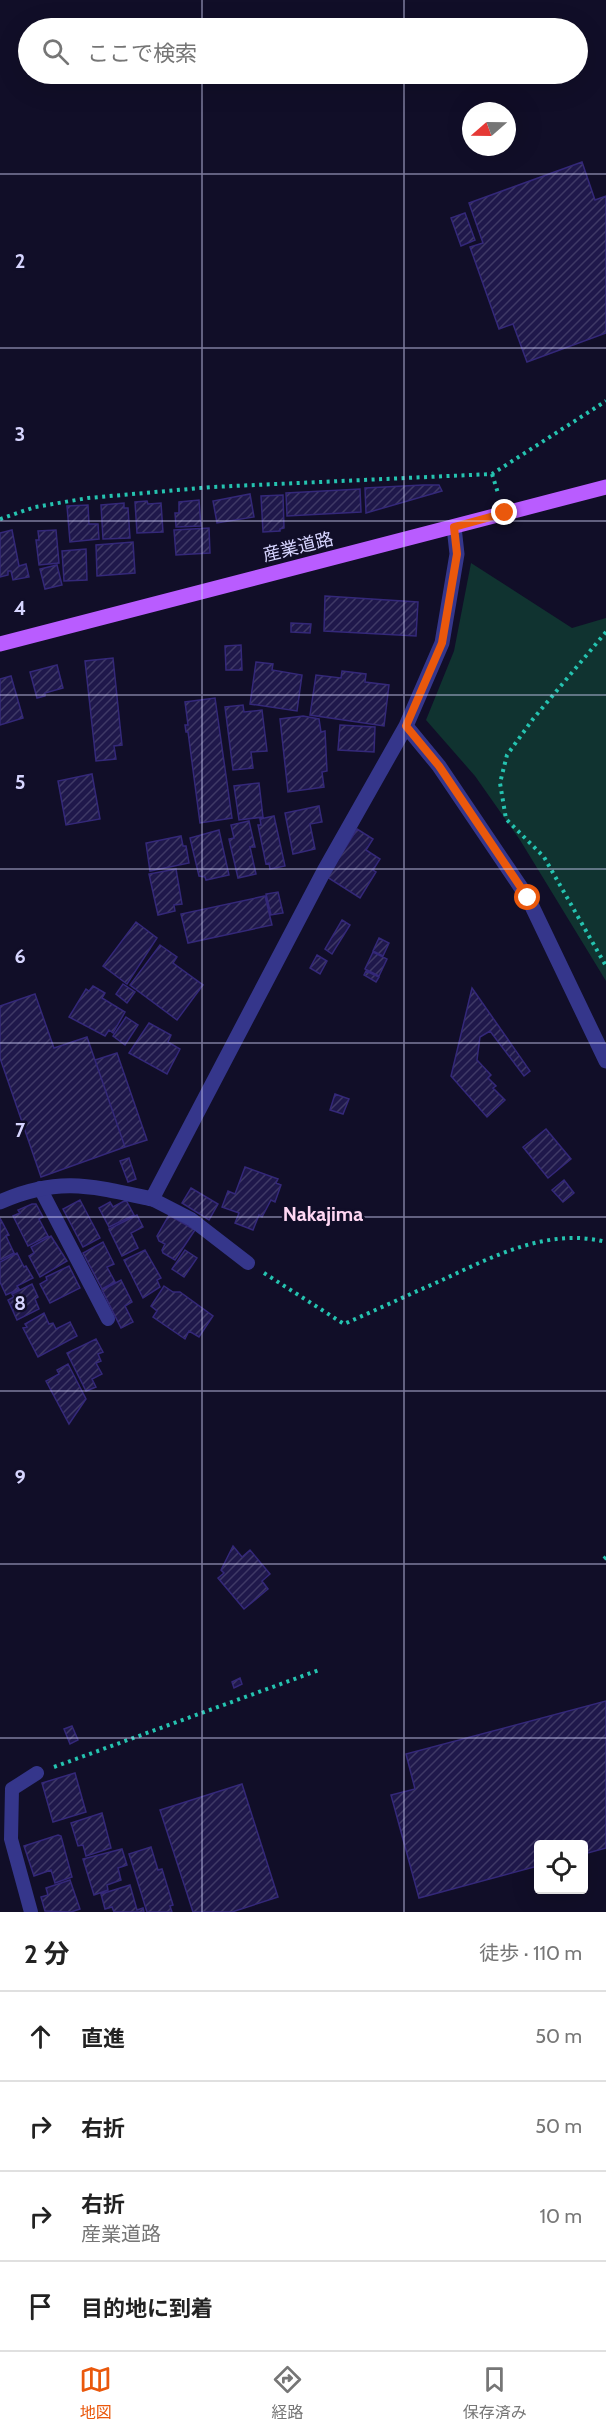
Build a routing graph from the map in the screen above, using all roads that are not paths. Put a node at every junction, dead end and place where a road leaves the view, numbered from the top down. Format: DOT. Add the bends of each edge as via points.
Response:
graph roads {
  1 [pos="606,487"];
  2 [pos="454,527"];
  3 [pos="0,644"];
  4 [pos="406,726"];
  5 [pos="606,1061"];
  6 [pos="40,1188"];
  7 [pos="152,1199"];
  8 [pos="0,1202"];
  9 [pos="248,1263"];
  10 [pos="108,1318"];
  11 [pos="37,1773"];
  12 [pos="31,1912"];
  1 -- 2 [label="main road, 産業道路"];
  2 -- 3 [label="main road, 産業道路"];
  2 -- 4 [label="street" via="457,554 442,643"];
  4 -- 5 [label="street" via="439,766 528,898"];
  4 -- 7 [label="street" via="324,871"];
  6 -- 7 [label="street" via="69,1184"];
  6 -- 8 [label="street"];
  6 -- 10 [label="lane"];
  7 -- 9 [label="lane" via="191,1219"];
  11 -- 12 [label="lane" via="12,1789 10,1839"];
}
